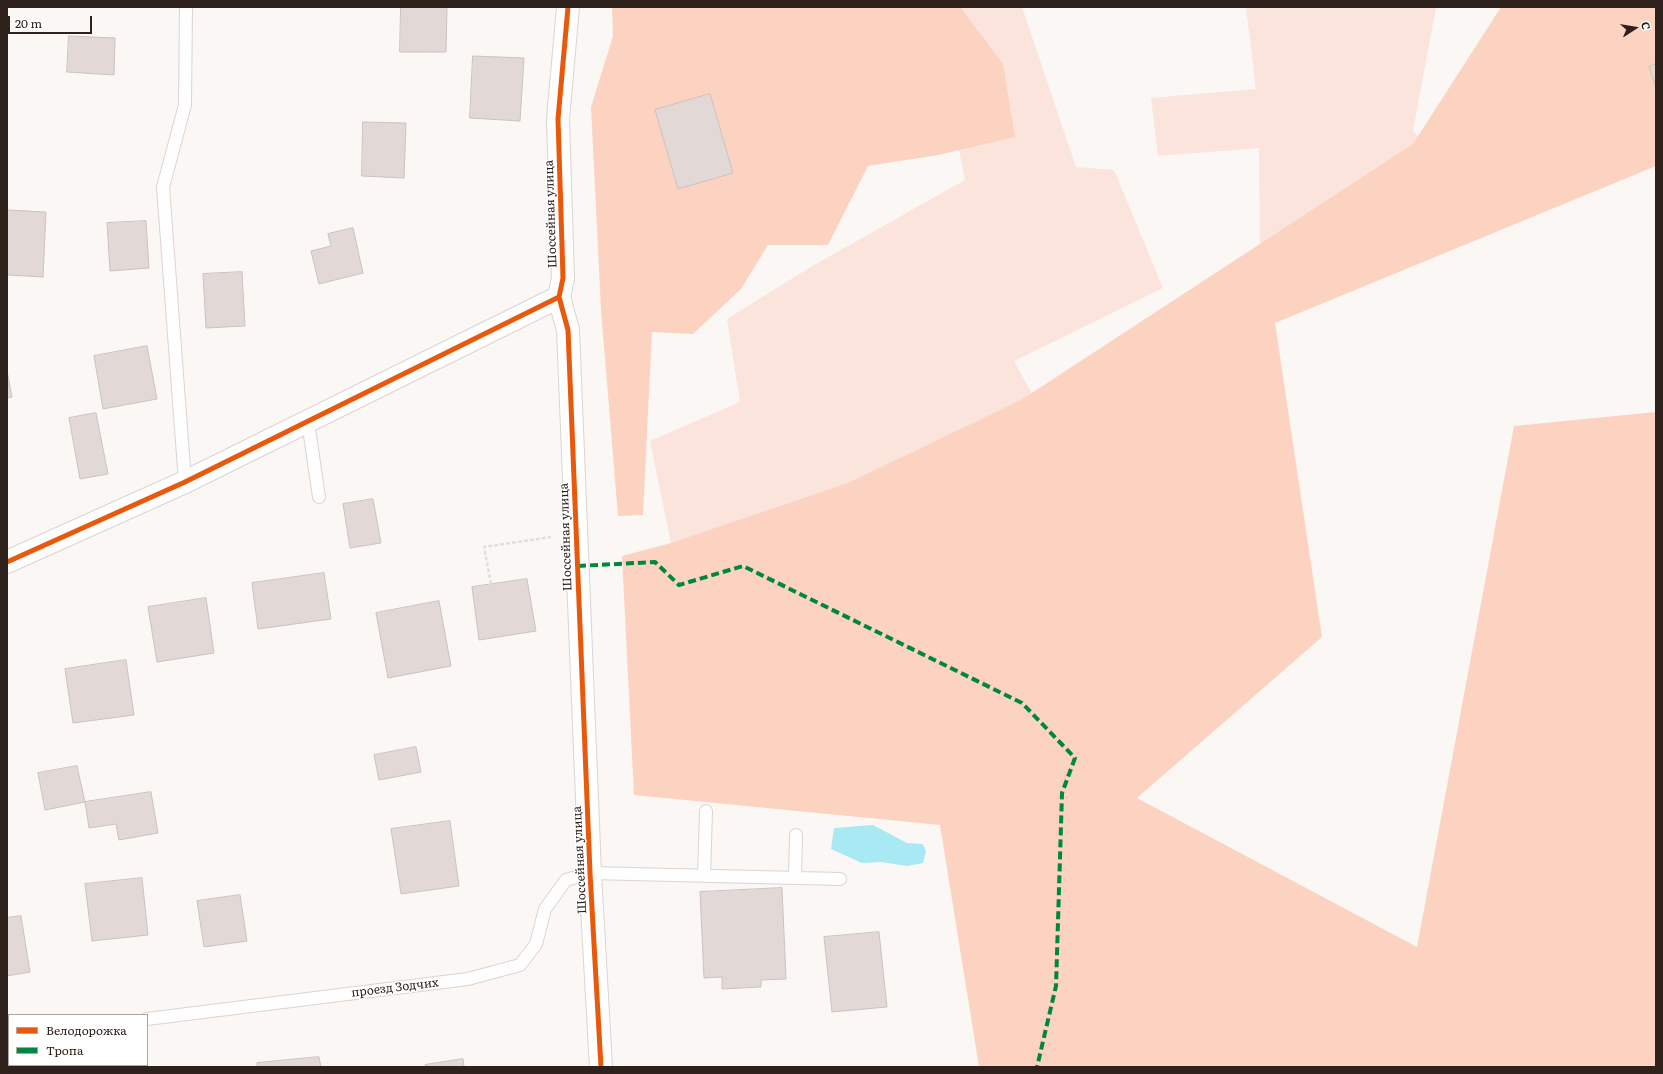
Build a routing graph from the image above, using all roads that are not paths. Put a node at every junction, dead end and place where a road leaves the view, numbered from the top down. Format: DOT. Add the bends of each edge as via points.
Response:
graph roads {
  1 [pos="186,7"];
  2 [pos="568,7"];
  3 [pos="559,297"];
  4 [pos="308,422"];
  5 [pos="185,482"];
  6 [pos="319,497"];
  7 [pos="7,562"];
  8 [pos="706,811"];
  9 [pos="796,835"];
  10 [pos="590,873"];
  11 [pos="704,876"];
  12 [pos="795,878"];
  13 [pos="840,879"];
  14 [pos="148,1019"];
  15 [pos="601,1067"];
  1 -- 5 [label="lane" via="186,105 163,187"];
  2 -- 3 [label="street, Шоссейная улица" via="558,119 563,278"];
  3 -- 4 [label="street"];
  3 -- 10 [label="street, Шоссейная улица" via="568,330"];
  4 -- 5 [label="street"];
  4 -- 6 [label="lane"];
  5 -- 7 [label="street"];
  8 -- 11 [label="lane"];
  9 -- 12 [label="lane"];
  10 -- 11 [label="lane, проезд Зодчих"];
  10 -- 14 [label="lane, проезд Зодчих" via="566,880 545,909 536,944 520,965 468,979"];
  10 -- 15 [label="street, Шоссейная улица"];
  11 -- 12 [label="lane, проезд Зодчих"];
  12 -- 13 [label="lane, проезд Зодчих"];
}
